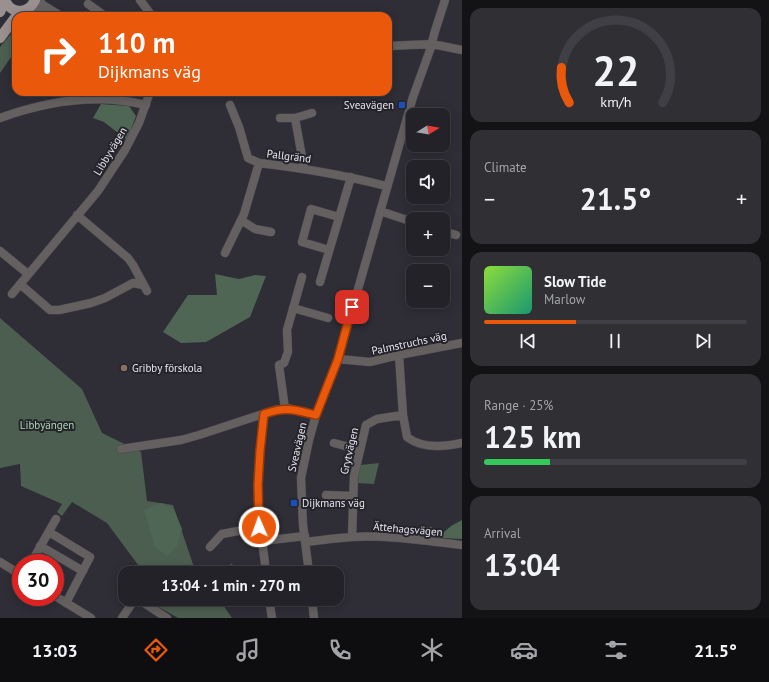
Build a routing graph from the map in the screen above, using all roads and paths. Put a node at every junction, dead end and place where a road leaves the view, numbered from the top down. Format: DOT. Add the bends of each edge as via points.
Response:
graph roads {
  1 [pos="5,0"];
  2 [pos="35,0"];
  3 [pos="39,0"];
  4 [pos="140,0"];
  5 [pos="446,0"];
  6 [pos="88,4"];
  7 [pos="23,10"];
  8 [pos="0,12"];
  9 [pos="41,12"];
  10 [pos="54,12"];
  11 [pos="99,12"];
  12 [pos="149,12"];
  13 [pos="12,23"];
  14 [pos="12,28"];
  15 [pos="0,38"];
  16 [pos="0,41"];
  17 [pos="432,44"];
  18 [pos="392,46"];
  19 [pos="462,50"];
  20 [pos="149,96"];
  21 [pos="146,105"];
  22 [pos="230,105"];
  23 [pos="312,113"];
  24 [pos="0,118"];
  25 [pos="280,118"];
  26 [pos="295,118"];
  27 [pos="259,163"];
  28 [pos="304,168"];
  29 [pos="351,177"];
  30 [pos="386,186"];
  31 [pos="380,211"];
  32 [pos="77,215"];
  33 [pos="339,217"];
  34 [pos="241,220"];
  35 [pos="406,220"];
  36 [pos="270,232"];
  37 [pos="450,233"];
  38 [pos="456,235"];
  39 [pos="329,250"];
  40 [pos="0,251"];
  41 [pos="225,253"];
  42 [pos="28,274"];
  43 [pos="302,277"];
  44 [pos="320,282"];
  45 [pos="20,284"];
  46 [pos="12,294"];
  47 [pos="293,308"];
  48 [pos="328,318"];
  49 [pos="462,343"];
  50 [pos="399,355"];
  51 [pos="338,359"];
  52 [pos="285,409"];
  53 [pos="264,414"];
  54 [pos="316,415"];
  55 [pos="403,415"];
  56 [pos="462,442"];
  57 [pos="334,443"];
  58 [pos="121,449"];
  59 [pos="360,450"];
  60 [pos="326,495"];
  61 [pos="353,496"];
  62 [pos="56,519"];
  63 [pos="259,527"];
  64 [pos="49,532"];
  65 [pos="352,537"];
  66 [pos="306,539"];
  67 [pos="262,541"];
  68 [pos="462,545"];
  69 [pos="40,546"];
  70 [pos="210,547"];
  71 [pos="36,554"];
  72 [pos="0,562"];
  73 [pos="265,566"];
  74 [pos="308,566"];
  75 [pos="12,569"];
  76 [pos="83,571"];
  77 [pos="66,603"];
  78 [pos="270,606"];
  79 [pos="313,606"];
  80 [pos="88,617"];
  81 [pos="122,618"];
  82 [pos="167,618"];
  83 [pos="272,618"];
  84 [pos="314,618"];
  1 -- 7 [label="main road" via="13,10"];
  1 -- 8 [label="main road"];
  2 -- 7 [label="main road"];
  3 -- 10 [label="street"];
  4 -- 12 [label="street"];
  5 -- 17 [label="street, Sveavägen"];
  6 -- 11 [label="street"];
  7 -- 9 [label="street"];
  13 -- 15 [label="main road"];
  14 -- 16 [label="street"];
  17 -- 18 [label="street"];
  17 -- 19 [label="street"];
  17 -- 30 [label="street, Sveavägen"];
  20 -- 21 [label="street, Libbyvägen"];
  21 -- 24 [label="street" via="98,99 57,102"];
  21 -- 32 [label="street, Libbyvägen" via="125,150 98,191"];
  22 -- 27 [label="street" via="248,158"];
  23 -- 26 [label="street"];
  25 -- 26 [label="street"];
  26 -- 28 [label="street"];
  27 -- 28 [label="street, Pallgränd"];
  27 -- 34 [label="street, Pallgränd"];
  28 -- 29 [label="street, Pallgränd"];
  29 -- 30 [label="street, Pallgränd"];
  29 -- 33 [label="street"];
  30 -- 31 [label="street, Sveavägen"];
  31 -- 35 [label="street"];
  31 -- 51 [label="street, Sveavägen"];
  32 -- 42 [label="street, Libbyvägen"];
  32 -- 45 [label="street" via="128,258 145,288 133,283 91,303 50,310"];
  33 -- 39 [label="street"];
  33 -- 39 [label="street" via="311,209 302,242"];
  34 -- 36 [label="street" via="255,229"];
  34 -- 41 [label="street, Pallgränd"];
  37 -- 38 [label="street"];
  39 -- 44 [label="street"];
  40 -- 42 [label="street"];
  42 -- 45 [label="street, Libbyvägen"];
  43 -- 47 [label="street"];
  45 -- 46 [label="street, Libbyvägen"];
  47 -- 48 [label="street"];
  47 -- 52 [label="street" via="287,330 288,352 284,363 279,365"];
  49 -- 50 [label="street, Palmstruchs väg"];
  50 -- 51 [label="street, Palmstruchs väg" via="370,362"];
  50 -- 55 [label="street"];
  51 -- 54 [label="street, Sveavägen"];
  52 -- 53 [label="street"];
  52 -- 54 [label="street"];
  53 -- 58 [label="street" via="199,436"];
  53 -- 63 [label="street" via="258,478"];
  54 -- 66 [label="street, Sveavägen" via="301,478"];
  55 -- 56 [label="street" via="407,437 413,442 428,446"];
  55 -- 59 [label="street, Grytvägen" via="376,419 366,425"];
  57 -- 59 [label="street"];
  59 -- 61 [label="street, Grytvägen" via="354,476"];
  60 -- 61 [label="street"];
  61 -- 65 [label="street"];
  62 -- 64 [label="street"];
  63 -- 67 [label="street"];
  63 -- 70 [label="street" via="222,534"];
  64 -- 69 [label="street"];
  64 -- 76 [label="street" via="90,557"];
  65 -- 66 [label="street, Ättehagsvägen"];
  65 -- 68 [label="street, Ättehagsvägen" via="411,539"];
  66 -- 67 [label="street"];
  66 -- 74 [label="street, Sveavägen"];
  67 -- 73 [label="street"];
  69 -- 71 [label="street"];
  69 -- 76 [label="street"];
  72 -- 75 [label="street"];
  76 -- 77 [label="street"];
  77 -- 80 [label="street"];
  78 -- 83 [label="street"];
  79 -- 84 [label="street"];
  81 -- 82 [label="street" via="133,602 141,602"];
}
